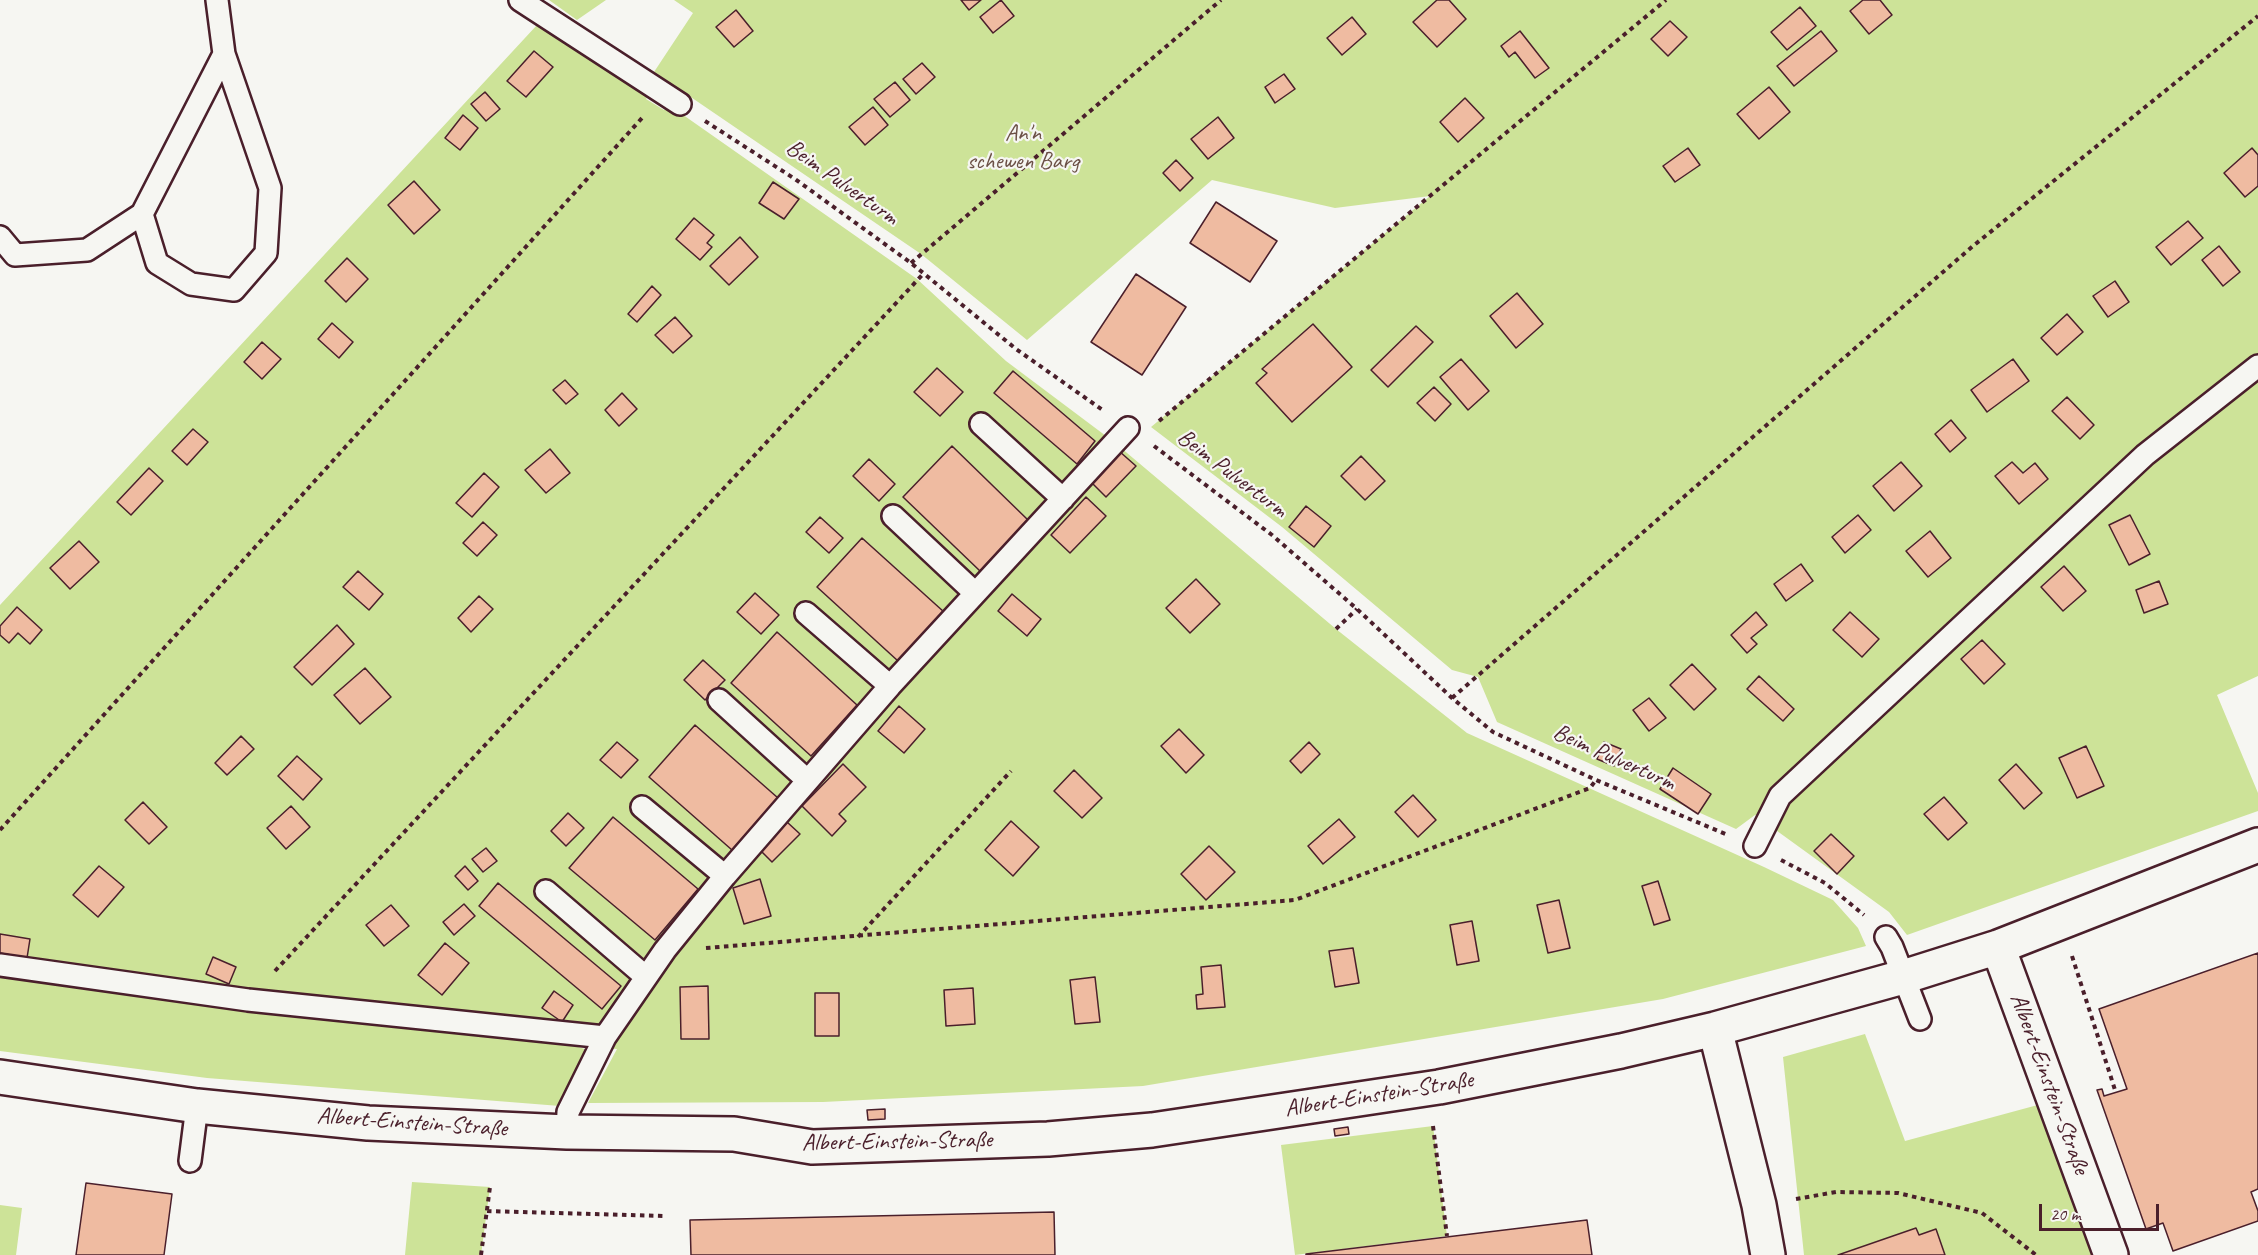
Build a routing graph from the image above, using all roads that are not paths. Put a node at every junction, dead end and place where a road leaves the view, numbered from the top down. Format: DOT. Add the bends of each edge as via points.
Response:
graph roads {
  1 [pos="217,0"];
  2 [pos="520,0"];
  3 [pos="224,54"];
  4 [pos="680,104"];
  5 [pos="142,214"];
  6 [pos="0,237"];
  7 [pos="2258,366"];
  8 [pos="981,424"];
  9 [pos="1134,432"];
  10 [pos="1063,499"];
  11 [pos="892,516"];
  12 [pos="975,593"];
  13 [pos="806,613"];
  14 [pos="890,686"];
  15 [pos="719,700"];
  16 [pos="807,780"];
  17 [pos="642,807"];
  18 [pos="2258,845"];
  19 [pos="1755,846"];
  20 [pos="725,876"];
  21 [pos="546,891"];
  22 [pos="1886,937"];
  23 [pos="1998,946"];
  24 [pos="0,965"];
  25 [pos="646,977"];
  26 [pos="1903,977"];
  27 [pos="1920,1019"];
  28 [pos="1715,1029"];
  29 [pos="605,1037"];
  30 [pos="0,1077"];
  31 [pos="197,1106"];
  32 [pos="567,1132"];
  33 [pos="190,1161"];
  34 [pos="1768,1255"];
  35 [pos="2111,1255"];
  1 -- 3 [label="lane"];
  2 -- 4 [label="lane"];
  3 -- 5 [label="lane"];
  3 -- 5 [label="lane" via="270,188 267,253 234,290 191,284 157,263"];
  5 -- 6 [label="lane" via="87,250 15,255"];
  7 -- 19 [label="lane" via="2145,455 1780,796"];
  8 -- 10 [label="lane"];
  9 -- 10 [label="lane"];
  10 -- 12 [label="lane"];
  11 -- 12 [label="lane"];
  12 -- 14 [label="lane"];
  13 -- 14 [label="lane"];
  14 -- 16 [label="lane"];
  15 -- 16 [label="lane"];
  16 -- 20 [label="lane"];
  17 -- 20 [label="lane"];
  18 -- 23 [label="street, Albert-Einstein-Straße"];
  20 -- 25 [label="lane"];
  21 -- 25 [label="lane"];
  22 -- 26 [label="lane"];
  23 -- 26 [label="street, Albert-Einstein-Straße"];
  23 -- 35 [label="street, Albert-Einstein-Straße"];
  24 -- 29 [label="lane" via="248,1000"];
  25 -- 29 [label="lane"];
  26 -- 27 [label="lane"];
  26 -- 28 [label="street, Albert-Einstein-Straße"];
  28 -- 32 [label="street, Albert-Einstein-Straße" via="1439,1087 1152,1130 1048,1139 812,1147 734,1134"];
  28 -- 34 [label="street"];
  29 -- 32 [label="lane" via="568,1112"];
  30 -- 31 [label="street, Albert-Einstein-Straße"];
  31 -- 32 [label="street, Albert-Einstein-Straße" via="368,1123"];
  31 -- 33 [label="lane"];
}
